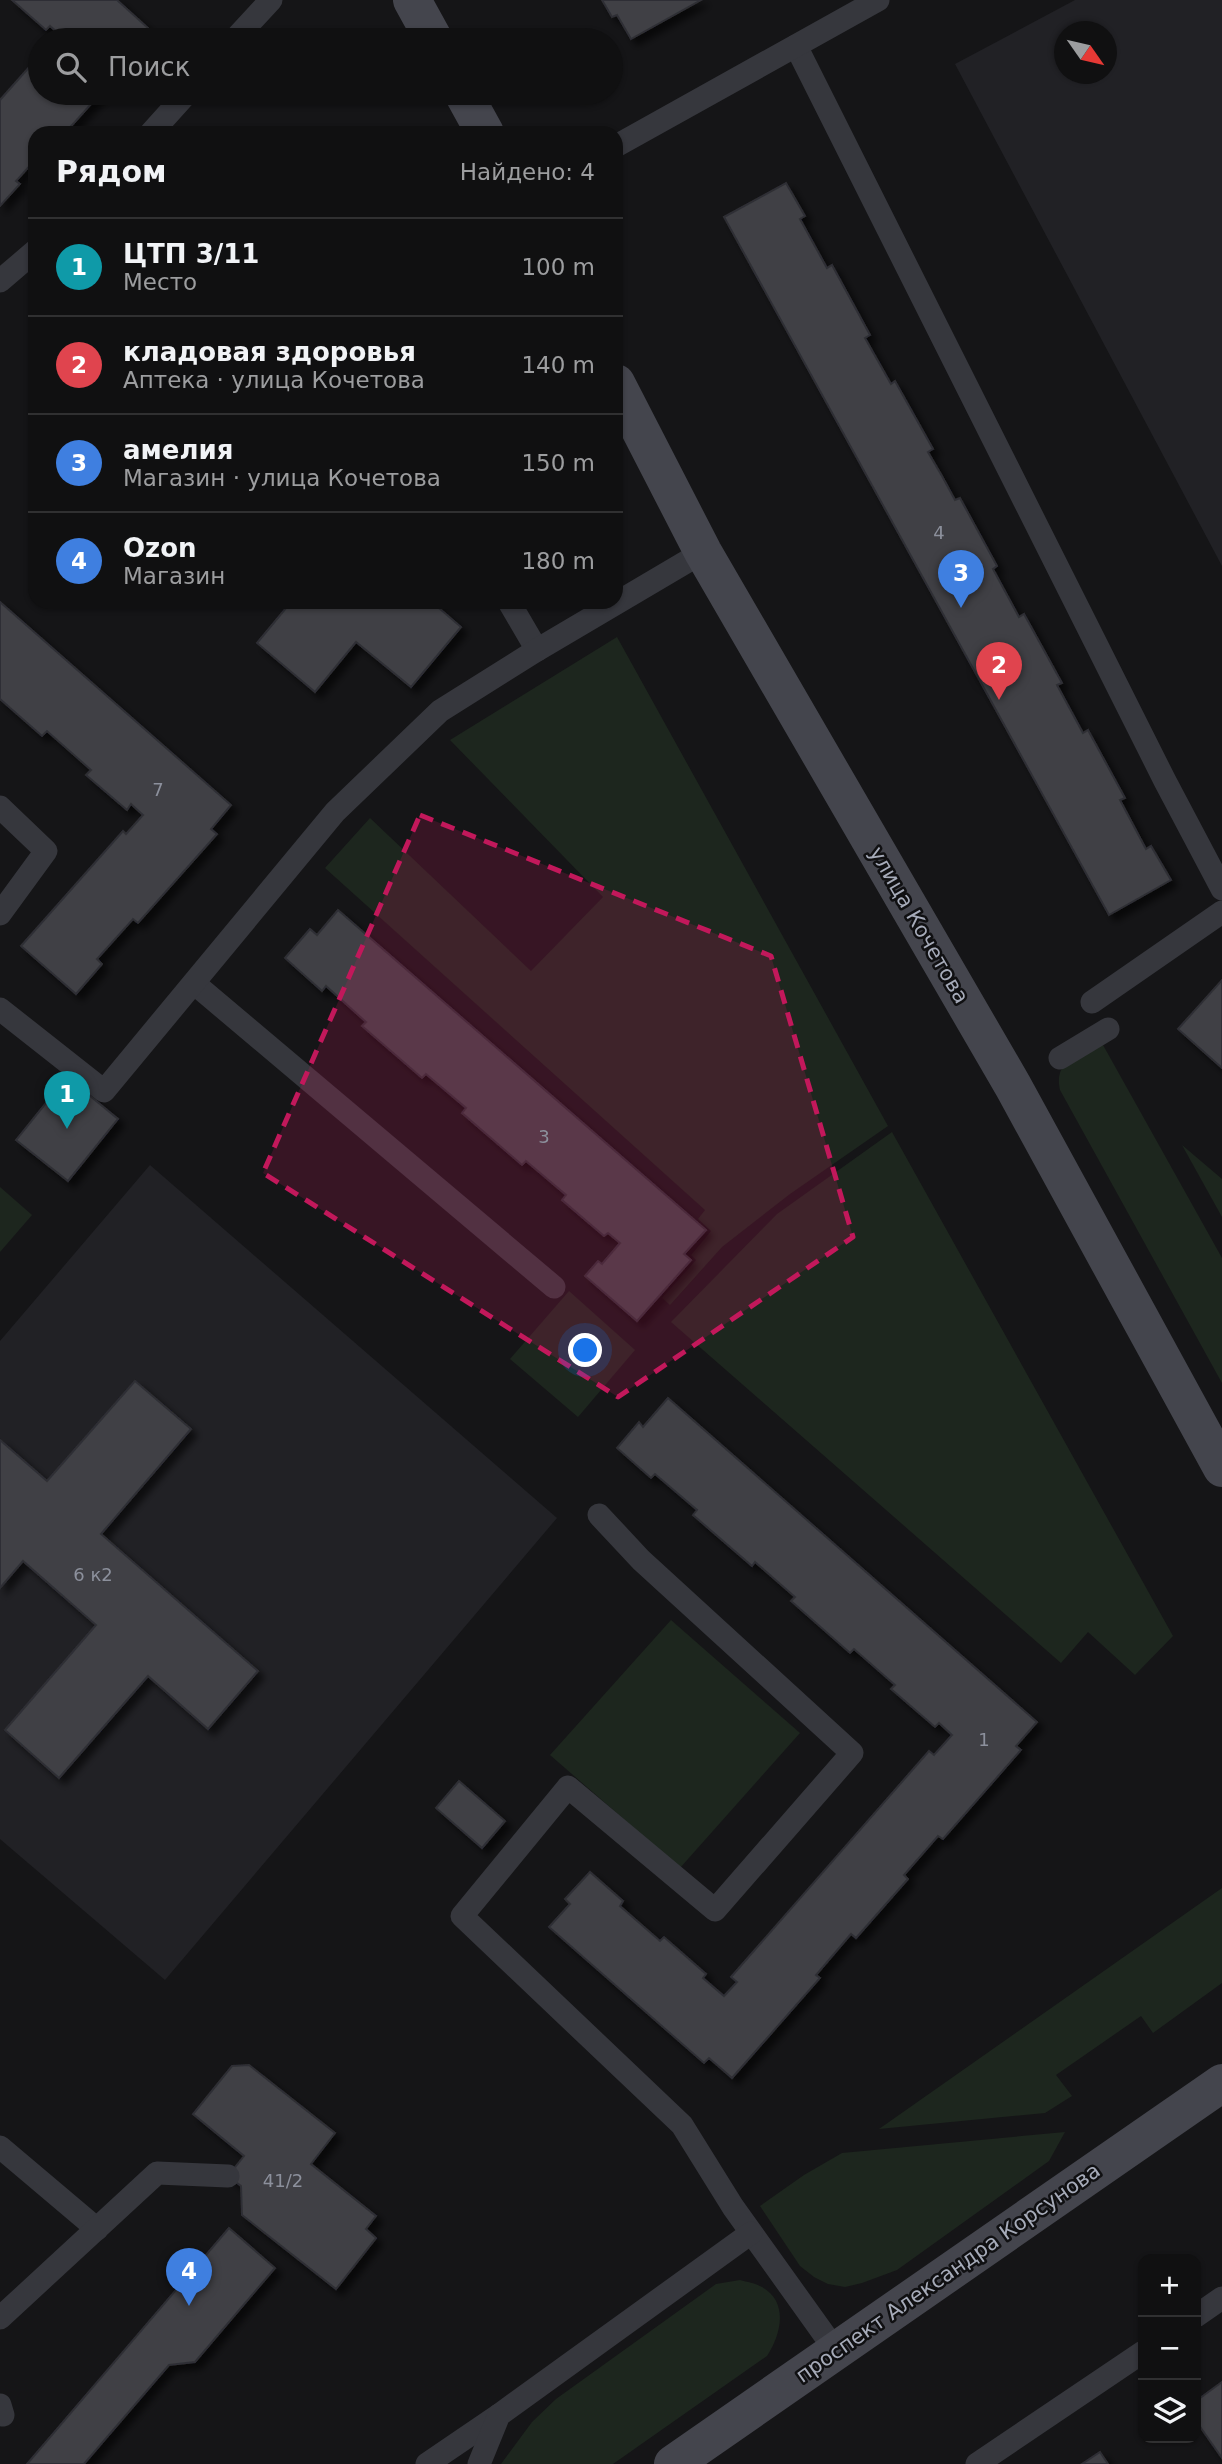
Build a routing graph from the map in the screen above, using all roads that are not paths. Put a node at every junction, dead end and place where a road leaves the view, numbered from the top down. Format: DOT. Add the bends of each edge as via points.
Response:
graph roads {
  1 [pos="271,0"];
  2 [pos="412,0"];
  3 [pos="878,0"];
  4 [pos="245,28"];
  5 [pos="427,28"];
  6 [pos="796,46"];
  7 [pos="176,105"];
  8 [pos="470,105"];
  9 [pos="157,126"];
  10 [pos="481,126"];
  11 [pos="623,142"];
  12 [pos="28,257"];
  13 [pos="0,281"];
  14 [pos="623,397"];
  15 [pos="703,552"];
  16 [pos="623,599"];
  17 [pos="513,609"];
  18 [pos="606,609"];
  19 [pos="537,650"];
  20 [pos="0,807"];
  21 [pos="1222,889"];
  22 [pos="1222,912"];
  23 [pos="0,914"];
  24 [pos="195,984"];
  25 [pos="1092,1002"];
  26 [pos="0,1009"];
  27 [pos="1108,1029"];
  28 [pos="1060,1058"];
  29 [pos="554,1287"];
  30 [pos="1222,1468"];
  31 [pos="599,1515"];
  32 [pos="1222,2083"];
  33 [pos="0,2147"];
  34 [pos="228,2176"];
  35 [pos="97,2229"];
  36 [pos="751,2233"];
  37 [pos="1222,2298"];
  38 [pos="1201,2313"];
  39 [pos="0,2319"];
  40 [pos="836,2351"];
  41 [pos="1138,2354"];
  42 [pos="499,2415"];
  43 [pos="427,2464"];
  44 [pos="479,2464"];
  45 [pos="673,2464"];
  46 [pos="977,2464"];
  1 -- 4 [label="lane"];
  2 -- 5 [label="main road"];
  3 -- 6 [label="lane"];
  6 -- 11 [label="lane"];
  6 -- 21 [label="lane"];
  7 -- 9 [label="lane"];
  8 -- 10 [label="main road"];
  12 -- 13 [label="lane"];
  14 -- 15 [label="main road, улица Кочетова"];
  15 -- 16 [label="lane"];
  15 -- 30 [label="main road, улица Кочетова" via="1013,1086"];
  17 -- 19 [label="lane"];
  18 -- 19 [label="lane"];
  19 -- 24 [label="lane" via="440,711 345,803"];
  20 -- 23 [label="lane" via="46,850"];
  22 -- 25 [label="lane"];
  24 -- 26 [label="lane" via="104,1091"];
  24 -- 29 [label="lane"];
  27 -- 28 [label="lane"];
  31 -- 36 [label="lane" via="852,1753 715,1910 568,1787 462,1916 682,2125"];
  32 -- 40 [label="main road, проспект Александра Корсунова"];
  33 -- 35 [label="lane"];
  34 -- 35 [label="lane" via="157,2173"];
  35 -- 39 [label="lane"];
  36 -- 40 [label="lane"];
  36 -- 42 [label="lane"];
  37 -- 38 [label="lane"];
  40 -- 45 [label="main road, проспект Александра Корсунова"];
  41 -- 46 [label="lane"];
  42 -- 43 [label="lane"];
  42 -- 44 [label="lane"];
}
